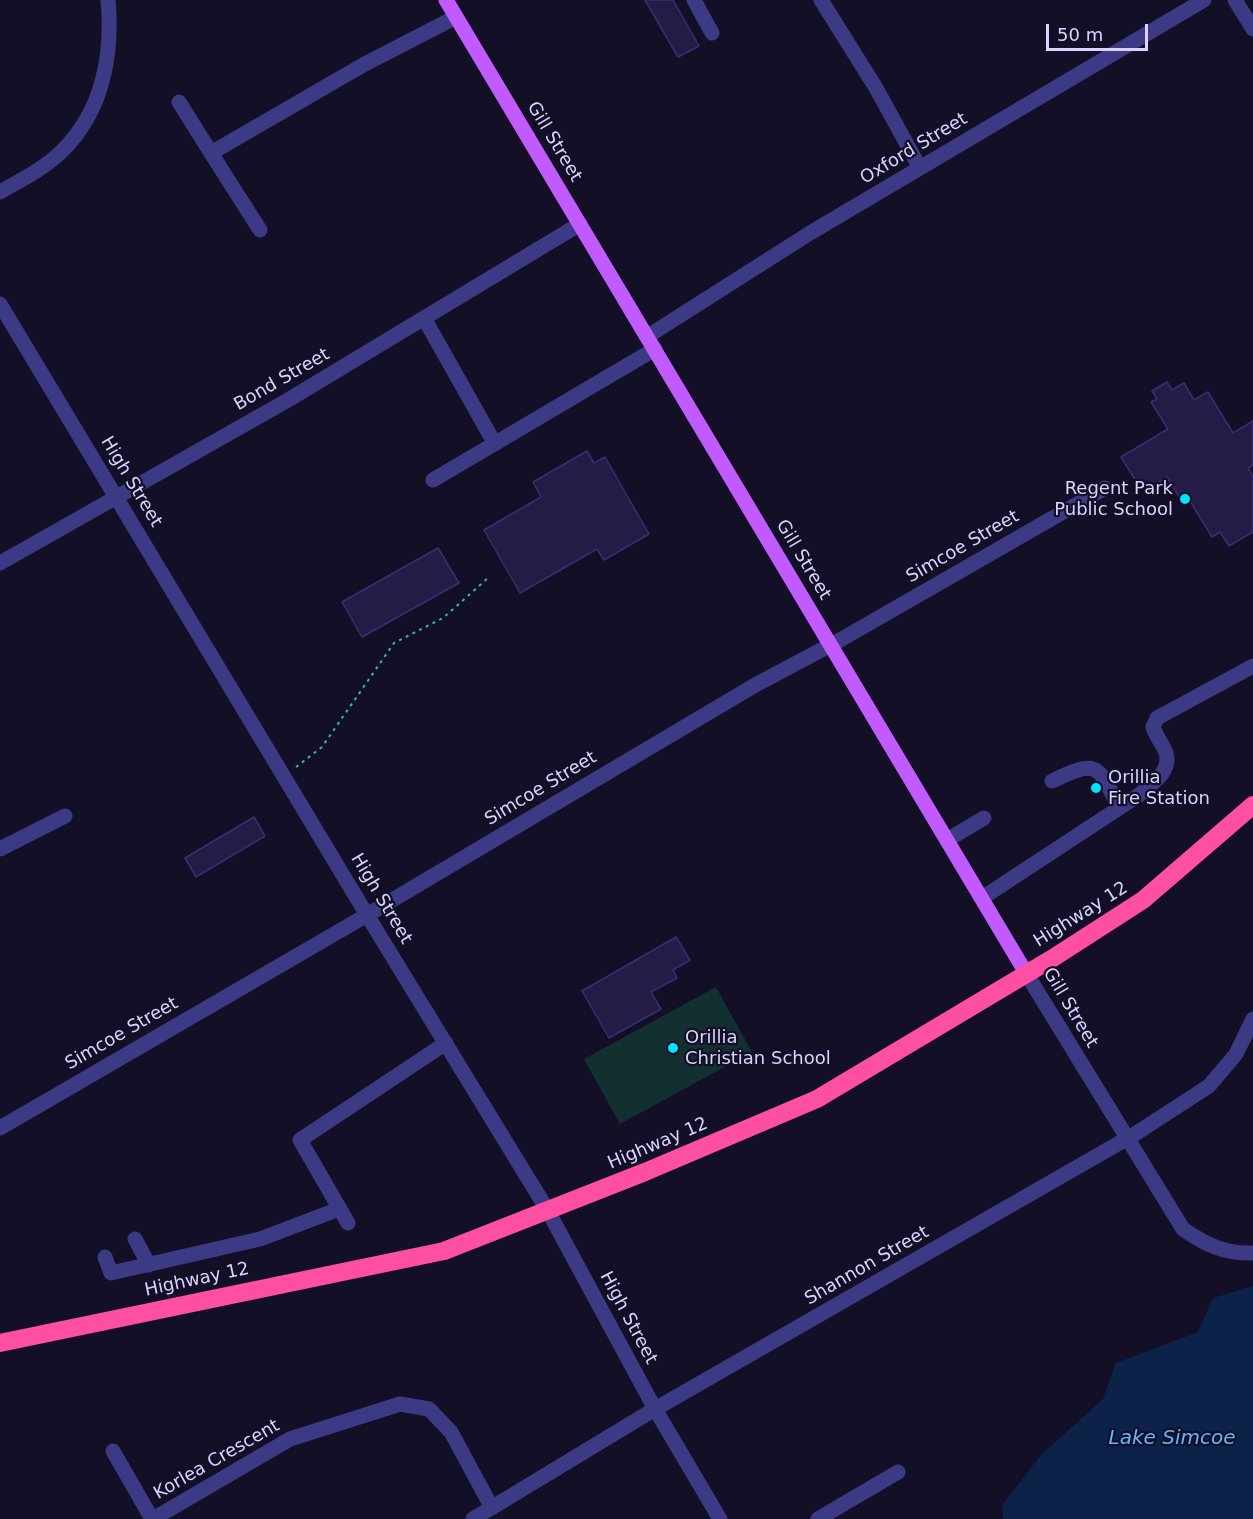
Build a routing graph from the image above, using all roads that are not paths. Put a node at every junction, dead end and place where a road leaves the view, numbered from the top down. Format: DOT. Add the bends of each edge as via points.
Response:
graph roads {
  1 [pos="108,0"];
  2 [pos="446,0"];
  3 [pos="694,0"];
  4 [pos="820,0"];
  5 [pos="1204,0"];
  6 [pos="1235,0"];
  7 [pos="456,17"];
  8 [pos="1253,29"];
  9 [pos="712,33"];
  10 [pos="179,102"];
  11 [pos="211,153"];
  12 [pos="920,168"];
  13 [pos="0,192"];
  14 [pos="580,224"];
  15 [pos="260,230"];
  16 [pos="0,304"];
  17 [pos="424,318"];
  18 [pos="652,342"];
  19 [pos="495,444"];
  20 [pos="434,480"];
  21 [pos="1105,488"];
  22 [pos="117,496"];
  23 [pos="0,563"];
  24 [pos="831,645"];
  25 [pos="1253,666"];
  26 [pos="1052,781"];
  27 [pos="1253,805"];
  28 [pos="1119,808"];
  29 [pos="65,816"];
  30 [pos="984,818"];
  31 [pos="947,840"];
  32 [pos="0,849"];
  33 [pos="982,898"];
  34 [pos="367,915"];
  35 [pos="1026,973"];
  36 [pos="1253,1019"];
  37 [pos="446,1043"];
  38 [pos="0,1128"];
  39 [pos="1127,1139"];
  40 [pos="339,1209"];
  41 [pos="548,1211"];
  42 [pos="348,1223"];
  43 [pos="135,1239"];
  44 [pos="1253,1253"];
  45 [pos="105,1257"];
  46 [pos="149,1264"];
  47 [pos="0,1342"];
  48 [pos="655,1409"];
  49 [pos="113,1451"];
  50 [pos="898,1472"];
  51 [pos="492,1508"];
  52 [pos="152,1519"];
  53 [pos="473,1519"];
  54 [pos="720,1519"];
  55 [pos="818,1519"];
  1 -- 13 [label="street" via="107,68 92,113 62,151"];
  2 -- 7 [label="main road, Gill Street"];
  3 -- 9 [label="street"];
  4 -- 12 [label="street" via="876,88"];
  5 -- 12 [label="street, Oxford Street"];
  6 -- 8 [label="street"];
  7 -- 11 [label="street" via="363,65"];
  7 -- 14 [label="main road, Gill Street"];
  10 -- 11 [label="street"];
  11 -- 15 [label="street"];
  12 -- 18 [label="street, Oxford Street" via="810,233"];
  14 -- 17 [label="street, Bond Street"];
  14 -- 18 [label="main road, Gill Street"];
  16 -- 22 [label="street, High Street"];
  17 -- 19 [label="street"];
  17 -- 22 [label="street, Bond Street"];
  18 -- 19 [label="street, Oxford Street"];
  18 -- 24 [label="main road, Gill Street"];
  19 -- 20 [label="street, Oxford Street"];
  21 -- 24 [label="street, Simcoe Street"];
  22 -- 23 [label="street, Bond Street"];
  22 -- 34 [label="street, High Street"];
  24 -- 31 [label="main road, Gill Street"];
  24 -- 34 [label="street, Simcoe Street" via="757,684"];
  25 -- 28 [label="street" via="1157,718 1153,727 1168,762 1162,775"];
  26 -- 28 [label="street" via="1079,768 1092,769 1103,774"];
  27 -- 35 [label="highway, Highway 12" via="1143,900"];
  28 -- 33 [label="street"];
  29 -- 32 [label="street"];
  30 -- 31 [label="street"];
  31 -- 33 [label="main road, Gill Street"];
  33 -- 35 [label="main road, Gill Street"];
  34 -- 37 [label="street, High Street"];
  34 -- 38 [label="street, Simcoe Street"];
  35 -- 39 [label="street, Gill Street"];
  35 -- 41 [label="highway, Highway 12" via="817,1099"];
  36 -- 39 [label="street, Shannon Street" via="1236,1054 1209,1086"];
  37 -- 40 [label="street" via="300,1140"];
  37 -- 41 [label="street, High Street"];
  39 -- 44 [label="street, Gill Street" via="1183,1229 1216,1249"];
  39 -- 48 [label="street, Shannon Street"];
  40 -- 42 [label="street"];
  40 -- 46 [label="street" via="261,1239"];
  41 -- 47 [label="highway, Highway 12" via="444,1251"];
  41 -- 48 [label="street, High Street"];
  43 -- 46 [label="street"];
  45 -- 46 [label="street" via="111,1273"];
  48 -- 51 [label="street, Shannon Street"];
  48 -- 54 [label="street, High Street"];
  49 -- 52 [label="street"];
  50 -- 55 [label="street"];
  51 -- 52 [label="street, Korlea Crescent" via="451,1432 429,1409 400,1404 290,1439"];
  51 -- 53 [label="street, Shannon Street"];
}
